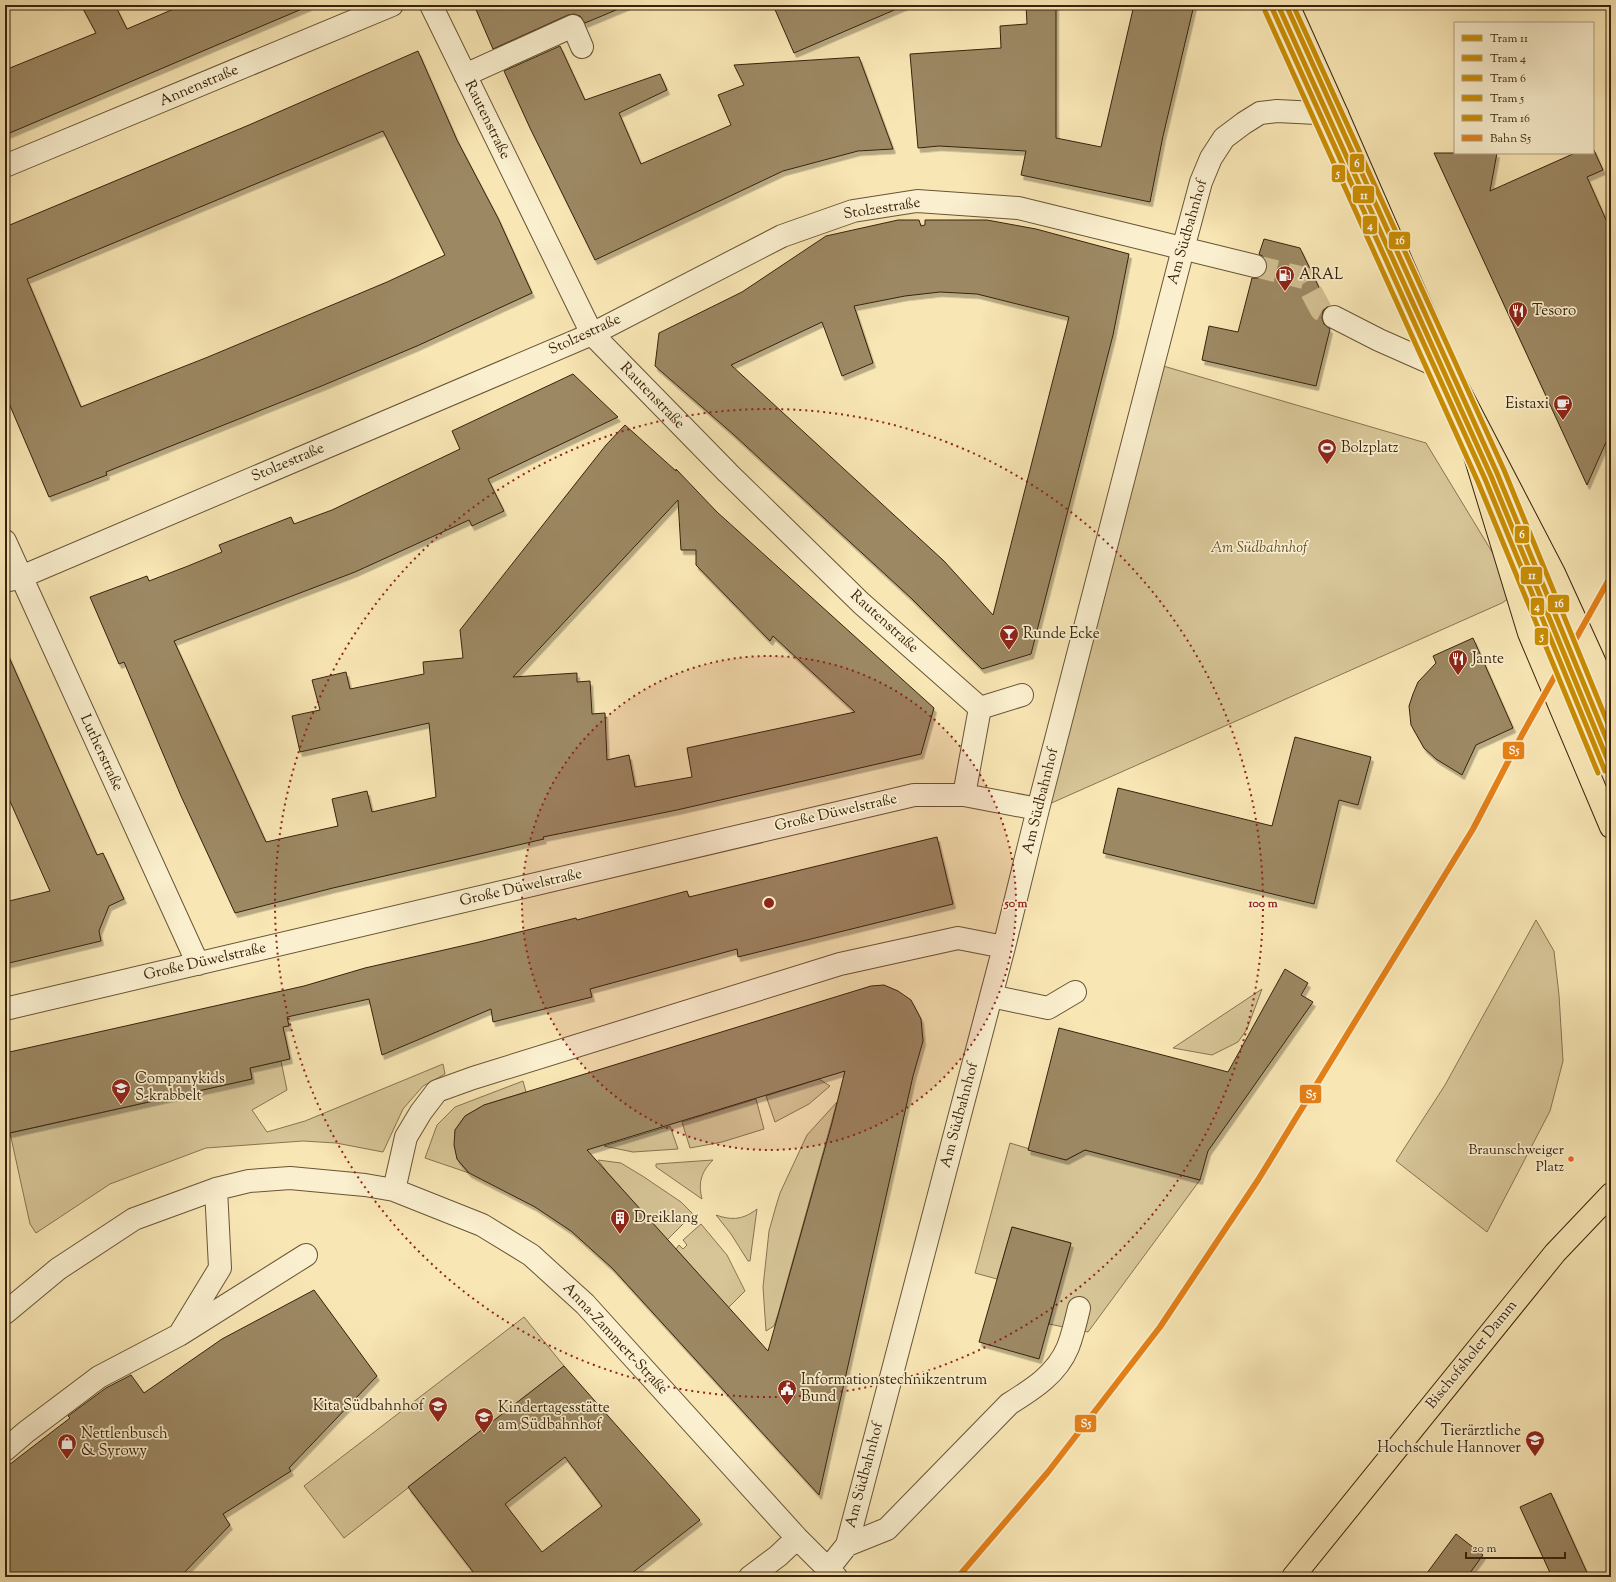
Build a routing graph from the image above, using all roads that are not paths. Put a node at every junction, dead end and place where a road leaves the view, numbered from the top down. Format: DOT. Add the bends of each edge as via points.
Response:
graph roads {
  1 [pos="392,5"];
  2 [pos="431,5"];
  3 [pos="1288,5"];
  4 [pos="582,47"];
  5 [pos="465,75"];
  6 [pos="1337,114"];
  7 [pos="5,166"];
  8 [pos="1183,249"];
  9 [pos="1255,266"];
  10 [pos="1334,317"];
  11 [pos="592,334"];
  12 [pos="1449,371"];
  13 [pos="5,541"];
  14 [pos="13,579"];
  15 [pos="1022,695"];
  16 [pos="1611,698"];
  17 [pos="980,708"];
  18 [pos="964,794"];
  19 [pos="1038,809"];
  20 [pos="1611,827"];
  21 [pos="1004,947"];
  22 [pos="198,964"];
  23 [pos="1075,992"];
  24 [pos="991,996"];
  25 [pos="5,1009"];
  26 [pos="216,1189"];
  27 [pos="394,1190"];
  28 [pos="1611,1194"];
  29 [pos="306,1255"];
  30 [pos="1079,1308"];
  31 [pos="5,1312"];
  32 [pos="179,1335"];
  33 [pos="5,1450"];
  34 [pos="797,1538"];
  35 [pos="847,1545"];
  36 [pos="832,1573"];
  37 [pos="750,1577"];
  38 [pos="1293,1577"];
  1 -- 7 [label="street, Annenstraße"];
  2 -- 5 [label="street, Rautenstraße"];
  3 -- 6 [label="main road"];
  4 -- 5 [label="street" via="573,26"];
  5 -- 11 [label="street, Rautenstraße"];
  6 -- 8 [label="street, Am Südbahnhof" via="1277,111 1260,113 1224,138 1211,158 1202,182"];
  6 -- 12 [label="main road"];
  8 -- 9 [label="street, Stolzestraße"];
  8 -- 11 [label="street, Stolzestraße" via="1018,208 917,201 853,211 782,236"];
  8 -- 19 [label="street, Am Südbahnhof"];
  10 -- 12 [label="street"];
  11 -- 14 [label="street, Stolzestraße"];
  11 -- 17 [label="street, Rautenstraße" via="728,473 855,597"];
  12 -- 16 [label="main road" via="1554,573"];
  12 -- 20 [label="main road" via="1529,633"];
  13 -- 14 [label="street, Lutherstraße"];
  14 -- 22 [label="street, Lutherstraße"];
  15 -- 17 [label="street"];
  17 -- 18 [label="street"];
  18 -- 19 [label="street, Große Düwelstraße"];
  18 -- 22 [label="street, Große Düwelstraße" via="914,795"];
  19 -- 21 [label="street, Am Südbahnhof"];
  21 -- 24 [label="street, Am Südbahnhof"];
  21 -- 27 [label="street" via="958,938 840,964 437,1091 406,1136"];
  22 -- 25 [label="street, Große Düwelstraße"];
  23 -- 24 [label="street" via="1048,1008"];
  24 -- 35 [label="street, Am Südbahnhof"];
  26 -- 27 [label="street, Anna-Zammert-Straße" via="249,1181 290,1178"];
  26 -- 31 [label="street, Anna-Zammert-Straße" via="134,1219 58,1269"];
  26 -- 32 [label="street" via="220,1268"];
  27 -- 34 [label="street, Anna-Zammert-Straße" via="482,1225 531,1255 585,1304"];
  28 -- 38 [label="main road, Bischofsholer Damm" via="1555,1253"];
  29 -- 32 [label="street"];
  30 -- 35 [label="street" via="1068,1348 1054,1371 1033,1389 1009,1404 887,1529"];
  32 -- 33 [label="street" via="100,1377"];
  34 -- 36 [label="street, Anna-Zammert-Straße"];
  34 -- 37 [label="street"];
  35 -- 36 [label="street, Am Südbahnhof"];
}
